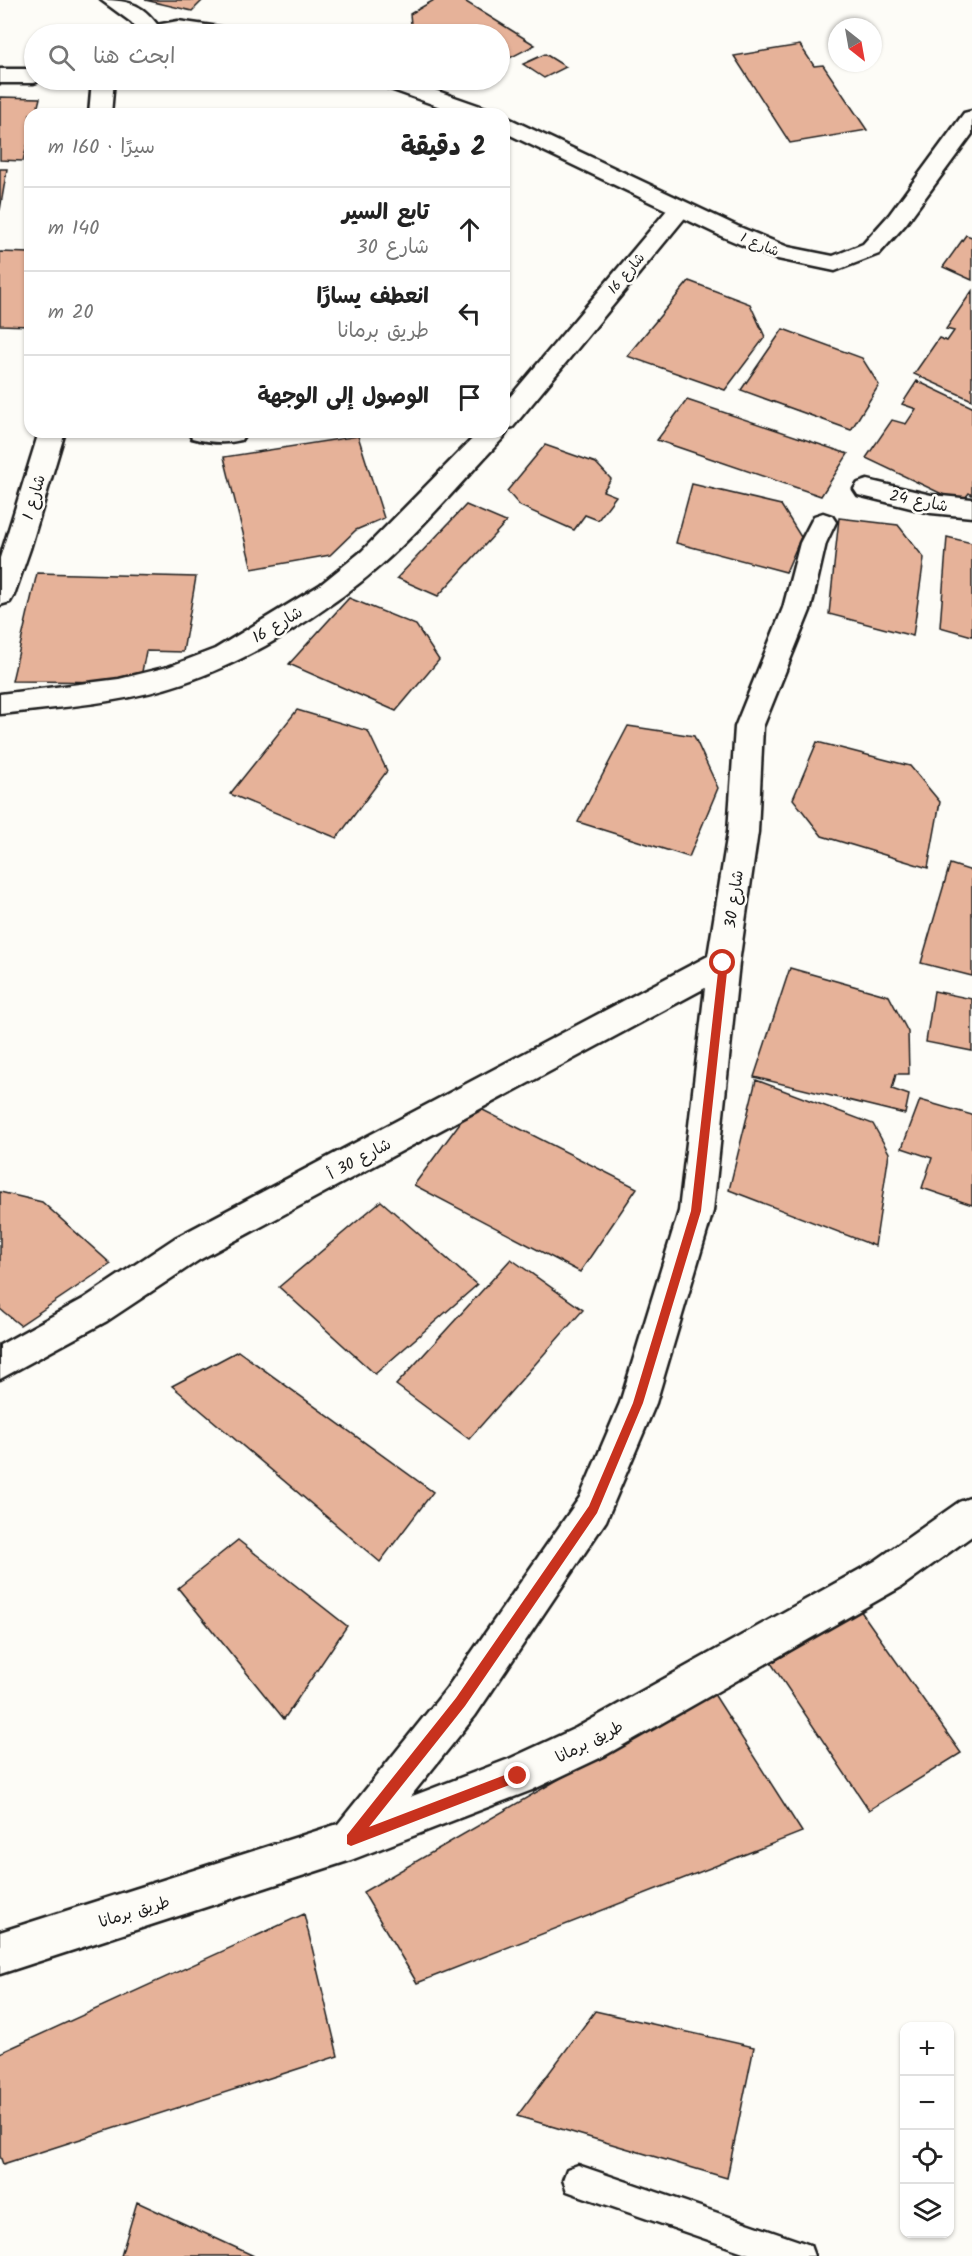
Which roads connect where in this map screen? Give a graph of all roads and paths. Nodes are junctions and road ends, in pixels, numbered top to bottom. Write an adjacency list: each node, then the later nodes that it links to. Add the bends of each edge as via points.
1 (112, 0): 2 (street, via 139,17)
2 (142, 24)
3 (0, 76): 4 (street)
4 (24, 76)
5 (102, 90): 7 (street)
6 (415, 90): 8 (street)
7 (101, 108)
8 (464, 108)
9 (972, 118): 11 (street, شارع 1, via 871,249 836,264 782,253)
10 (510, 126): 11 (street, شارع 1)
11 (680, 209): 12 (street, شارع 16)
12 (510, 414)
13 (50, 438): 18 (street, شارع 1)
14 (488, 438): 19 (street, شارع 16, via 372,558 330,592 225,656 174,676 119,689)
15 (867, 489): 16 (street, شارع 24, via 931,504)
16 (972, 508)
17 (823, 522): 20 (street, شارع 30, via 813,543 797,608 749,727 743,832)
18 (0, 595)
19 (0, 704)
20 (723, 963): 21 (street, شارع 30 أ, via 187,1250); 25 (street, شارع 30, via 696,1211 638,1403 593,1509 460,1702)
21 (95, 1310): 22 (street, شارع 30 أ); 23 (street)
22 (0, 1363)
23 (0, 1383)
24 (972, 1514): 25 (street, طريق برمانا, via 888,1574 590,1742 518,1776)
25 (351, 1840): 26 (street, طريق برمانا)
26 (0, 1953)
27 (578, 2180): 28 (lane)
28 (799, 2256)

